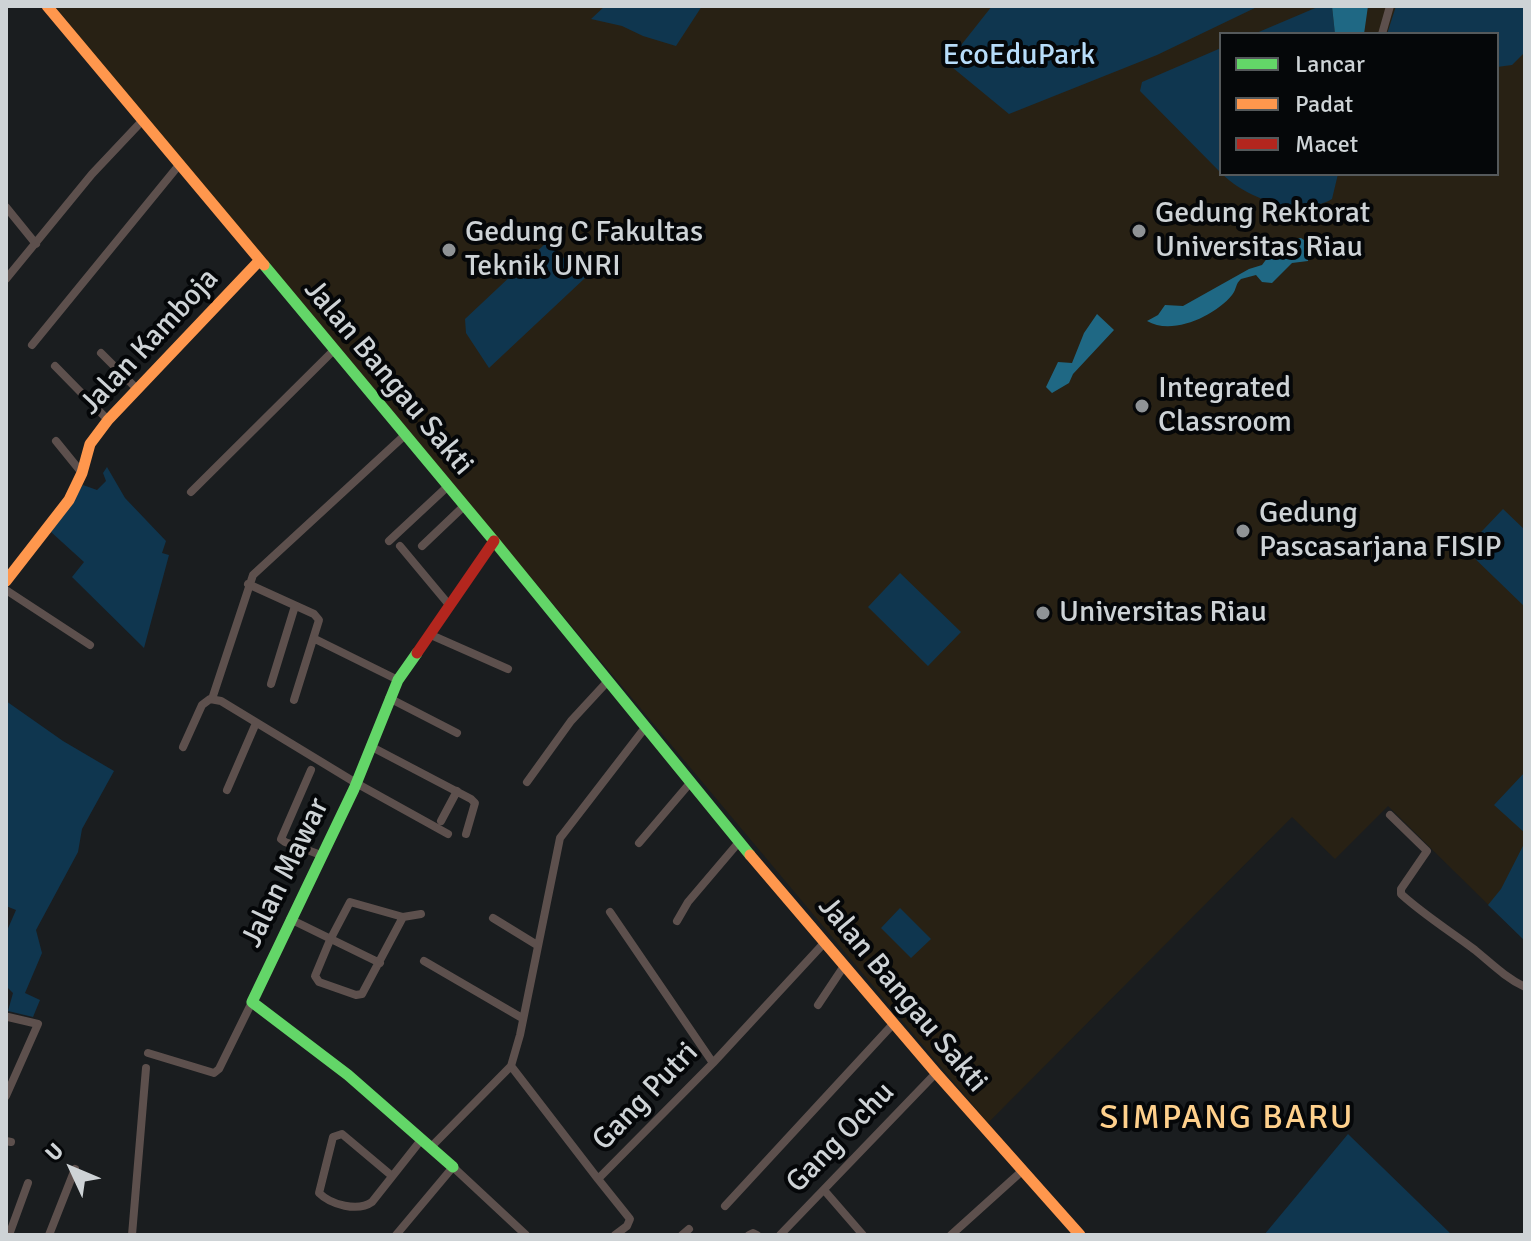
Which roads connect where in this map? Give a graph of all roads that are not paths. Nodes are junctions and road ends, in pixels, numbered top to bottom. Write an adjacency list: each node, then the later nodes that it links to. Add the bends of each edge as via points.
1 (47, 6): 4 (street, Jalan Bangau Sakti)
2 (1388, 6): 3 (street)
3 (1382, 32)
4 (142, 121): 5 (street, Jalan Bangau Sakti); 7 (street)
5 (179, 165): 8 (street, Jalan Bangau Sakti); 10 (street)
6 (6, 207): 7 (street)
7 (36, 244): 9 (street)
8 (259, 261): 11 (street, Jalan Bangau Sakti); 14 (street, Jalan Kamboja)
9 (6, 279)
10 (32, 345)
11 (334, 350): 16 (street, Jalan Bangau Sakti); 20 (street)
12 (101, 353): 14 (street)
13 (55, 366): 15 (street)
14 (137, 389): 15 (street, Jalan Kamboja)
15 (108, 420): 18 (street, Jalan Kamboja, via 90,444)
16 (405, 435): 19 (street, Jalan Bangau Sakti); 27 (street, via 276,551)
17 (56, 441): 18 (street)
18 (82, 473): 26 (street, Jalan Kamboja, via 60,514)
19 (447, 487): 21 (street, Jalan Bangau Sakti); 22 (street)
20 (191, 492)
21 (463, 507): 23 (street, Jalan Bangau Sakti); 25 (street)
22 (389, 541)
23 (494, 541): 30 (street, Jalan Mawar); 36 (street, Jalan Bangau Sakti)
24 (400, 546): 30 (street)
25 (422, 546)
26 (6, 581)
27 (248, 584): 29 (street); 39 (street)
28 (6, 590): 33 (street)
29 (295, 606): 32 (street, via 318,618); 37 (street)
30 (450, 606): 31 (street, Jalan Mawar)
31 (431, 635): 34 (street); 35 (street, Jalan Mawar)
32 (315, 639): 35 (street); 40 (street)
33 (90, 645)
34 (508, 669)
35 (398, 680): 38 (street, Jalan Mawar)
36 (607, 682): 42 (street, Jalan Bangau Sakti); 47 (street)
37 (271, 684)
38 (389, 698): 43 (street); 44 (street, Jalan Mawar)
39 (212, 699): 41 (street); 45 (street, via 202,705)
40 (294, 700)
41 (256, 723): 48 (street); 50 (street)
42 (644, 729): 49 (street, Jalan Bangau Sakti); 67 (street, via 560,838)
43 (457, 733)
44 (370, 746): 48 (street, Jalan Mawar); 51 (street)
45 (183, 747)
46 (311, 770): 58 (street, via 281,839)
47 (527, 782)
48 (356, 783): 54 (street); 58 (street, Jalan Mawar)
49 (690, 783): 56 (street, Jalan Bangau Sakti); 57 (street)
50 (227, 790)
51 (457, 791): 53 (street); 55 (street, via 475,803)
52 (1390, 815): 71 (street, via 1427,851 1401,894)
53 (441, 821)
54 (448, 834)
55 (466, 834)
56 (739, 842): 64 (street); 66 (street, Jalan Bangau Sakti)
57 (639, 843)
58 (321, 855): 63 (street, Jalan Mawar)
59 (610, 912): 78 (street)
60 (421, 914): 61 (street)
61 (403, 917): 65 (street, via 350,902); 69 (street)
62 (493, 918): 67 (street)
63 (290, 919): 65 (street); 72 (street, Jalan Mawar)
64 (677, 921)
65 (330, 940): 69 (street); 69 (street, via 315,973 319,982 360,995)
66 (825, 942): 70 (street, Jalan Bangau Sakti); 78 (street, Gang Putri)
67 (537, 945): 74 (street)
68 (424, 961): 74 (street)
69 (380, 963)
70 (844, 966): 73 (street); 76 (street, Jalan Bangau Sakti)
71 (1525, 987)
72 (252, 1002): 77 (street, via 214,1073); 83 (street, via 348,1075)
73 (818, 1005)
74 (522, 1018): 79 (street)
75 (7, 1019): 82 (street, via 38,1024)
76 (894, 1023): 81 (street, Jalan Bangau Sakti); 91 (street)
77 (148, 1053)
78 (713, 1063): 88 (street, Gang Putri)
79 (511, 1066): 83 (street); 88 (street, Gang Putri)
80 (146, 1068): 94 (street)
81 (936, 1073): 86 (street, Jalan Bangau Sakti); 90 (street, Gang Ochu)
82 (6, 1096)
83 (426, 1144): 84 (street); 87 (street)
84 (453, 1167): 95 (street); 96 (street)
85 (75, 1169): 93 (street)
86 (1022, 1171): 102 (street); 103 (street, Jalan Bangau Sakti)
87 (392, 1176): 87 (street, via 364,1207 350,1207 319,1193 333,1137 342,1134)
88 (598, 1179): 97 (street, via 630,1219)
89 (28, 1183): 92 (street)
90 (824, 1190): 100 (street, Gang Ochu); 101 (street)
91 (725, 1206)
92 (9, 1235)
93 (49, 1235)
94 (132, 1235)
95 (396, 1235)
96 (526, 1235)
97 (615, 1235)
98 (749, 1235): 99 (street)
99 (757, 1235)
100 (780, 1235)
101 (863, 1235)
102 (951, 1235)
103 (1080, 1235)

